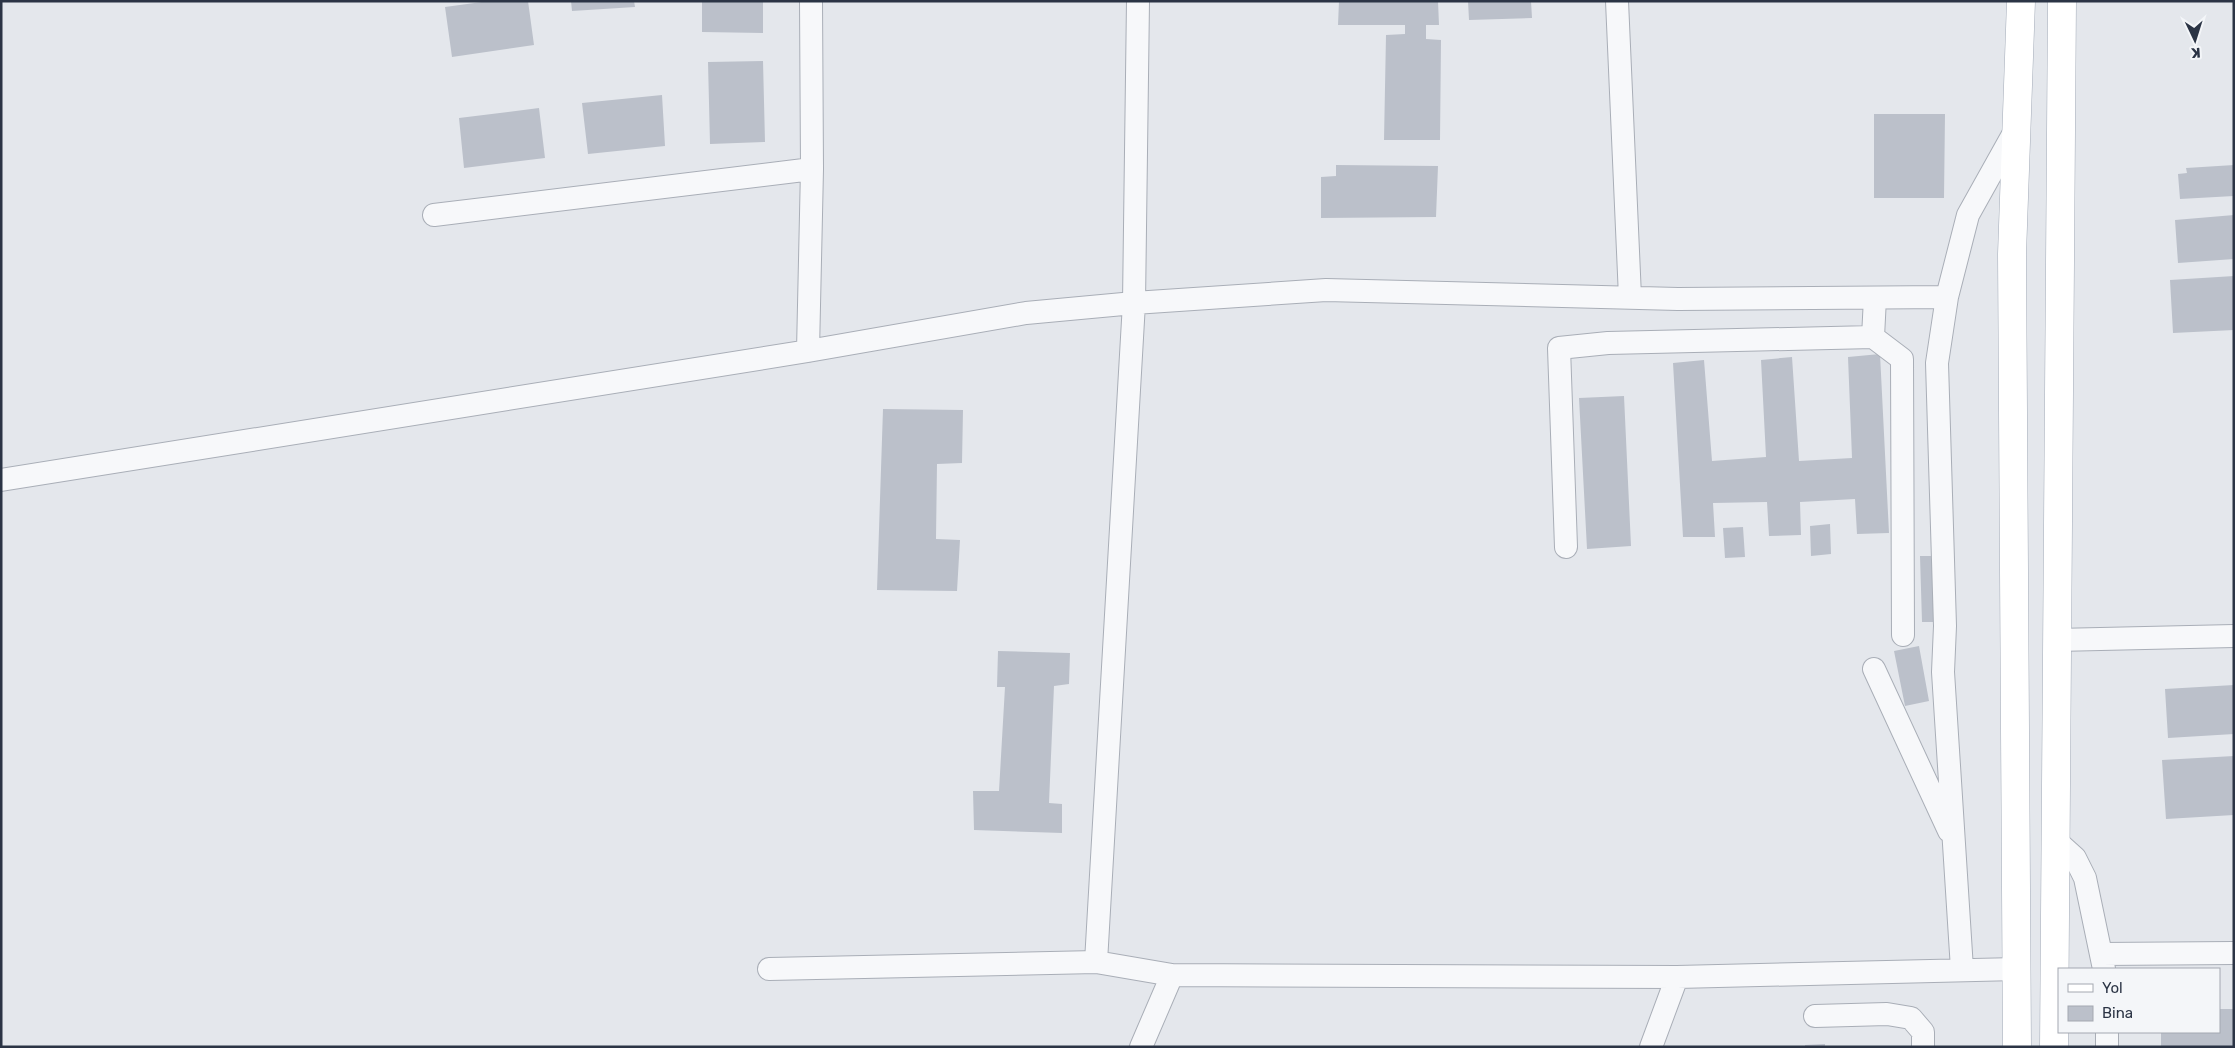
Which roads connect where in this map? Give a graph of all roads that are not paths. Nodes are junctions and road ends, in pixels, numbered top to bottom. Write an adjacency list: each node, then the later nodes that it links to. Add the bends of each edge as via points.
1 (811, 1): 7 (street)
2 (1138, 1): 12 (street)
3 (1617, 1): 9 (street)
4 (2021, 1): 6 (main road)
5 (2062, 1): 19 (main road)
6 (2016, 130): 11 (street, via 1968,215); 28 (main road, via 2012,264)
7 (812, 169): 8 (street); 14 (street)
8 (434, 215)
9 (1630, 298): 10 (street); 12 (street, via 1326,290)
10 (1875, 298): 11 (street); 13 (street)
11 (1947, 298): 22 (street, via 1937,363 1943,672)
12 (1134, 303): 14 (street, via 1026,314); 25 (street)
13 (1873, 337): 16 (street, via 1608,343 1559,348); 17 (street, via 1902,359)
14 (808, 351): 15 (street)
15 (1, 480)
16 (1566, 548)
17 (1903, 635)
18 (2234, 636): 19 (street)
19 (2056, 640): 21 (main road)
20 (1874, 668): 22 (street)
21 (2055, 840): 24 (street, via 2075,858 2085,878); 37 (main road)
22 (1955, 843): 27 (street)
23 (2234, 954): 24 (street)
24 (2102, 961)
25 (1096, 962): 26 (street); 29 (street)
26 (769, 969)
27 (1962, 969): 28 (street); 30 (street)
28 (2017, 969): 36 (main road)
29 (1172, 975): 30 (street); 33 (street)
30 (1677, 977): 34 (street)
31 (1815, 1016): 35 (street, via 1887,1014 1911,1018 1923,1032)
32 (2107, 1033): 38 (street)
33 (1141, 1047)
34 (1651, 1047)
35 (1923, 1047)
36 (2017, 1047)
37 (2054, 1047)
38 (2107, 1047)

